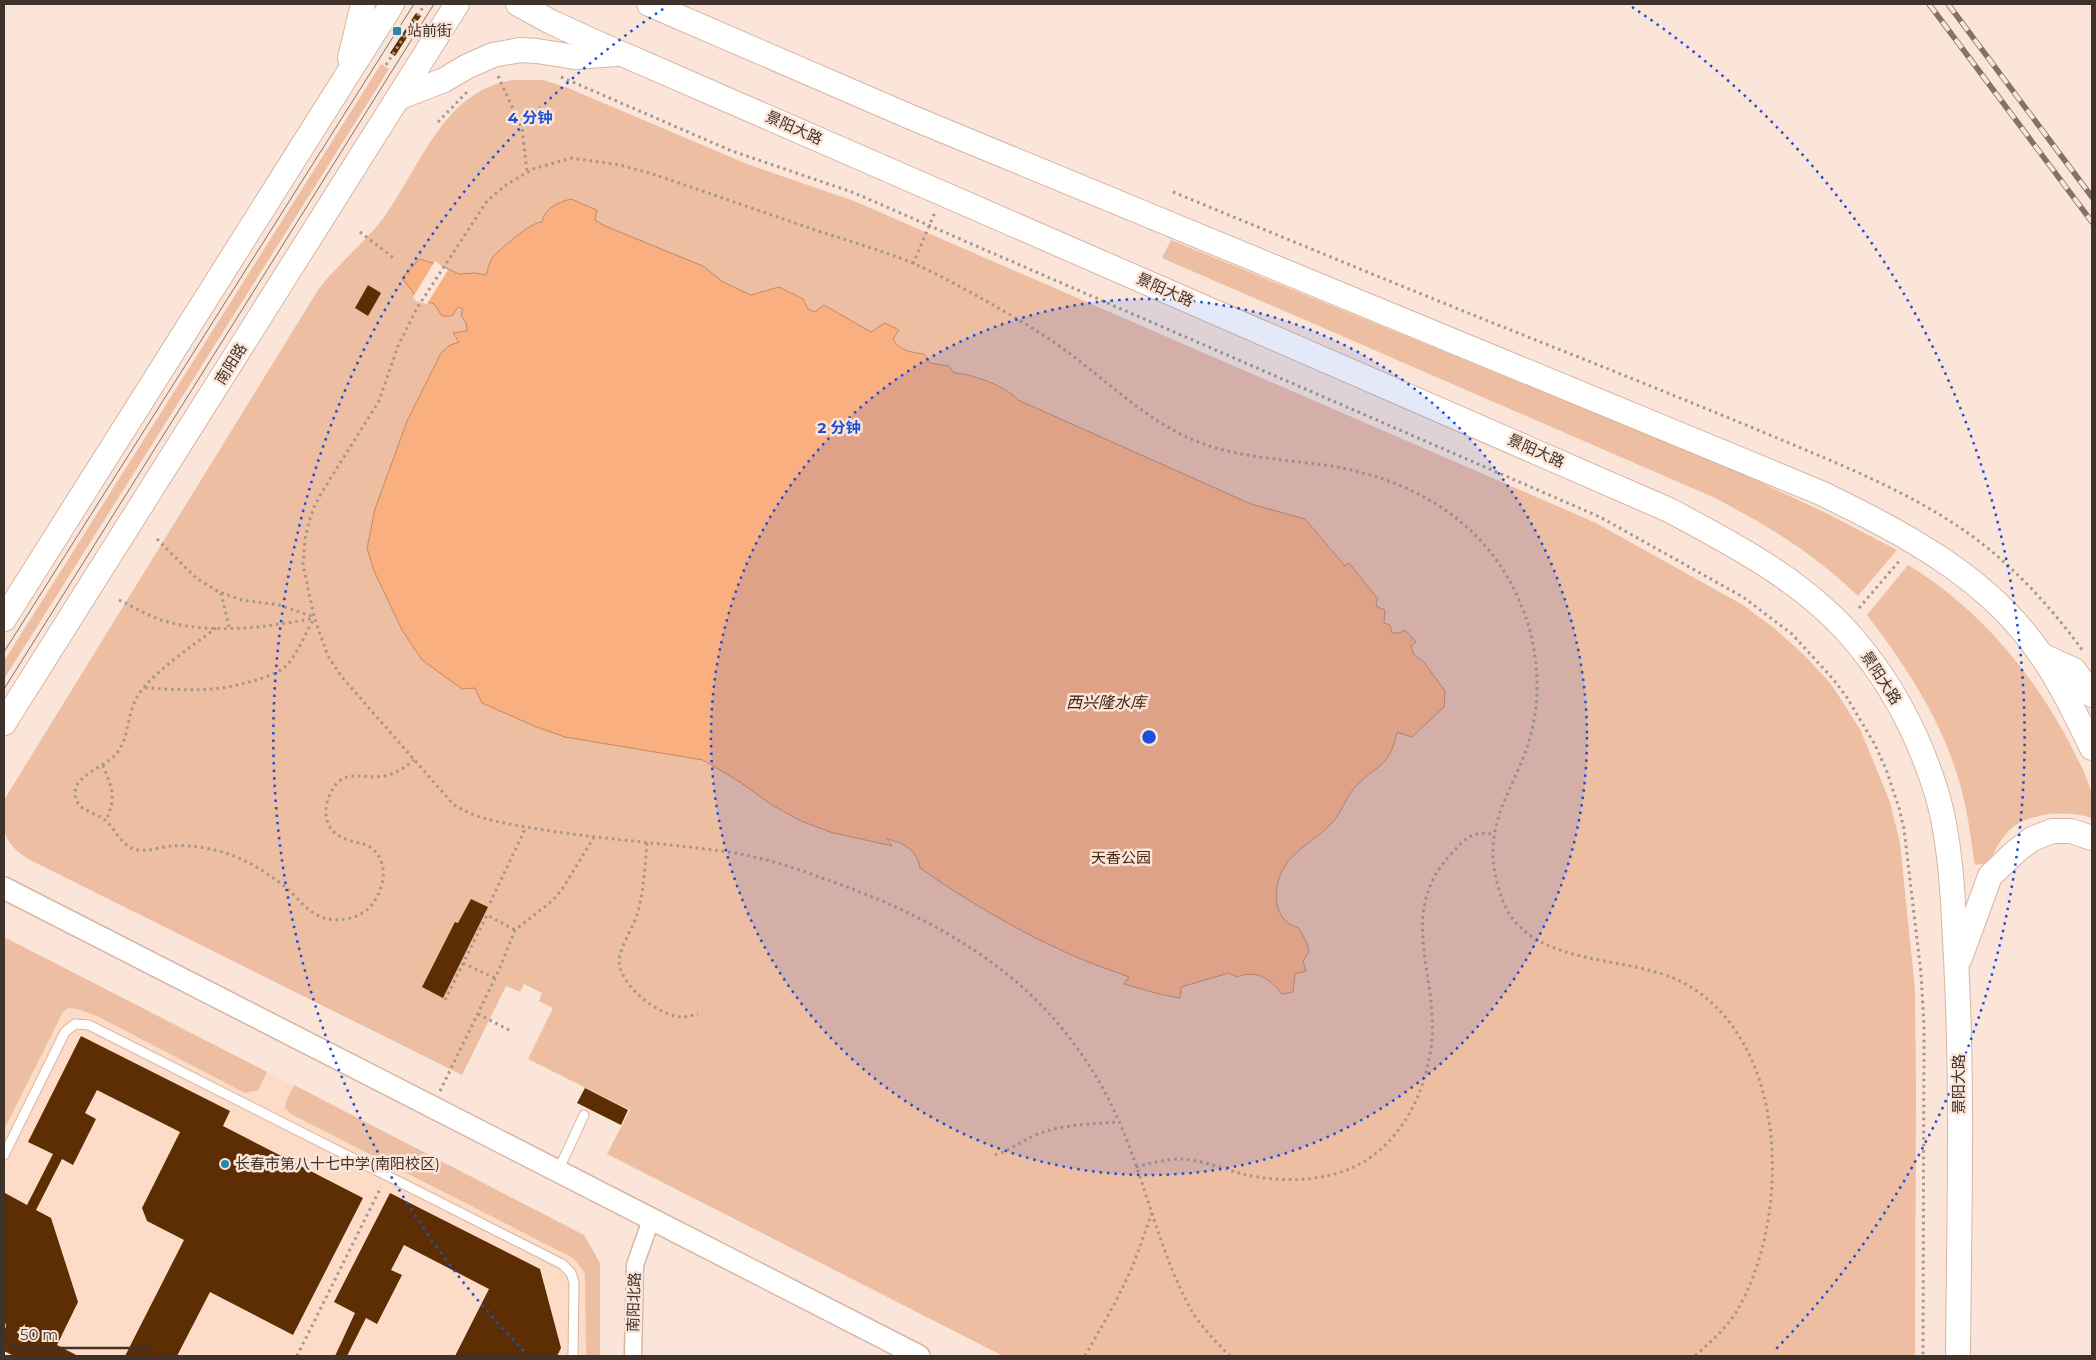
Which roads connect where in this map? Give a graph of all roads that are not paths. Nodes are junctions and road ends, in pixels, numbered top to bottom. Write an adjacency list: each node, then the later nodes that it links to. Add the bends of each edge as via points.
1 (363, 4): 7 (main road)
2 (392, 4): 7 (main road)
3 (457, 4): 8 (main road, 南阳路)
4 (518, 4): 6 (main road, 景阳大路)
5 (648, 4): 10 (main road, via 922,122 1821,493 1879,521 1949,564 2007,613)
6 (621, 53): 8 (main road, via 575,57 520,50 493,55 444,80); 16 (main road, 景阳大路, via 1669,510 1733,544 1798,586 1860,647 1902,711 1923,757 1937,795 1944,828 1950,868)
7 (344, 80): 9 (main road)
8 (398, 98): 12 (main road, 南阳路)
9 (4, 620)
10 (2041, 655): 11 (main road, via 2074,670); 13 (main road)
11 (2092, 695)
12 (4, 723)
13 (2092, 748)
14 (2092, 838): 16 (main road, via 2052,831 2032,838 2015,852 1990,876)
15 (4, 888): 19 (street)
16 (1956, 968): 24 (main road, 景阳大路, via 1959,1014)
17 (584, 1115): 19 (lane)
18 (4, 1156): 21 (lane, via 65,1032 75,1024 96,1028 568,1268 574,1283)
19 (558, 1171): 20 (street)
20 (651, 1220): 22 (street, 南阳北路, via 634,1265); 23 (street)
21 (573, 1356)
22 (633, 1356)
23 (919, 1356)
24 (1958, 1356)

